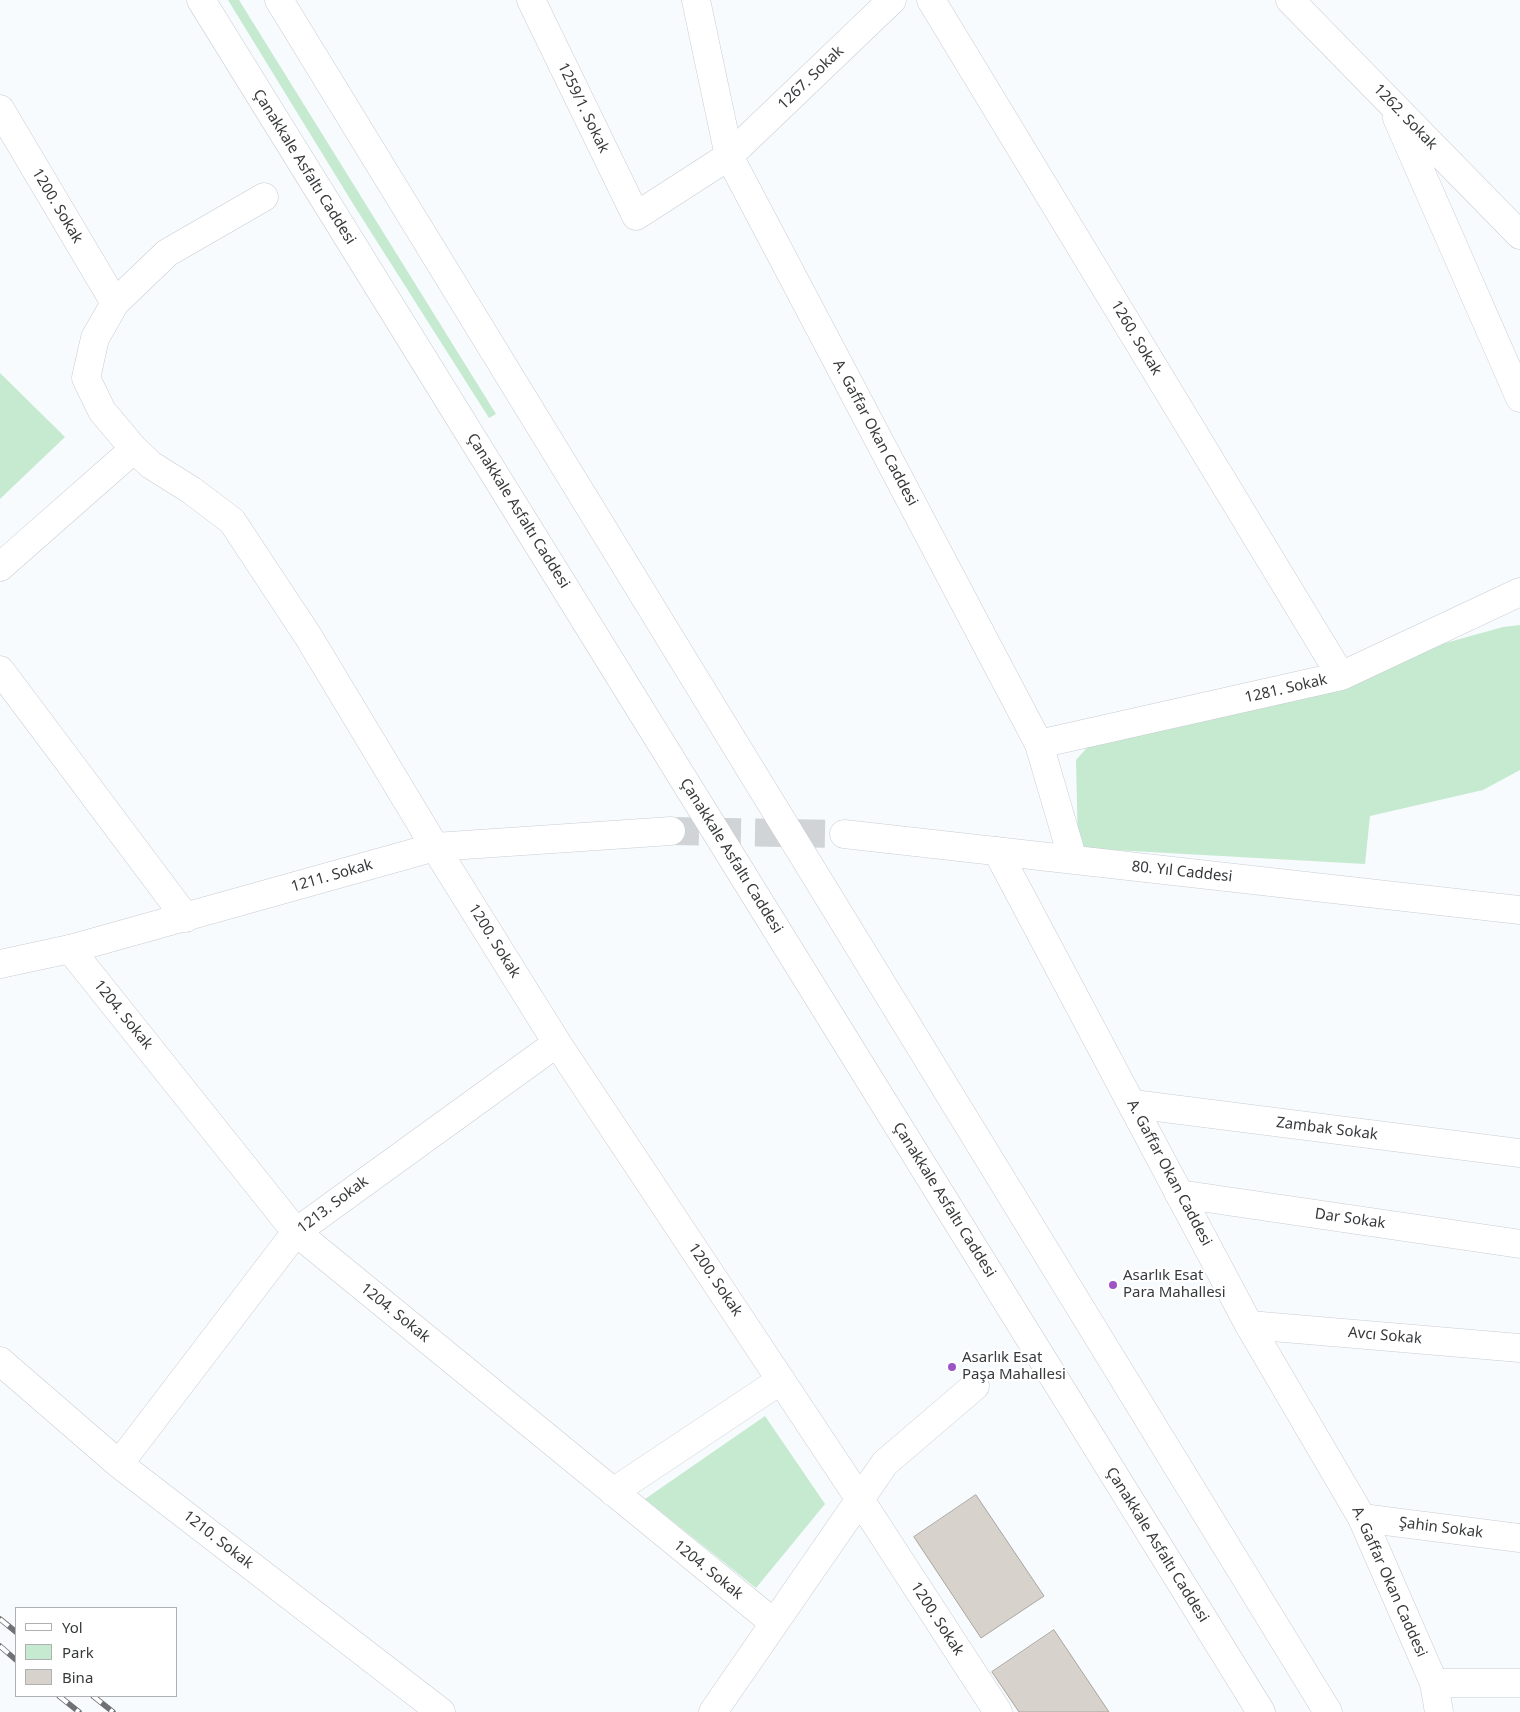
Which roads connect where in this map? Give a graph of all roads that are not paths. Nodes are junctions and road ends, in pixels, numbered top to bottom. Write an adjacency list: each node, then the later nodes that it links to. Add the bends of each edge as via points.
1 (201, 0): 53 (main road, Çanakkale Asfaltı Caddesi)
2 (279, 0): 54 (main road)
3 (531, 0): 12 (main road, 1259/1. Sokak)
4 (696, 0): 10 (main road, A. Gaffar Okan Caddesi)
5 (892, 0): 10 (main road, 1267. Sokak)
6 (931, 0): 20 (main road, 1260. Sokak)
7 (1290, 0): 8 (main road, 1262. Sokak)
8 (1390, 102): 13 (main road, 1262. Sokak); 15 (main road)
9 (0, 109): 14 (main road, 1200. Sokak)
10 (729, 156): 12 (main road, 1267. Sokak); 21 (main road, A. Gaffar Okan Caddesi)
11 (264, 197): 14 (main road, 1200. Sokak, via 167,253)
12 (636, 216)
13 (1518, 229)
14 (115, 303): 16 (main road, 1200. Sokak, via 95,338 86,378 102,411)
15 (1520, 398)
16 (134, 449): 17 (main road); 24 (main road, 1200. Sokak, via 151,465 232,520 308,636)
17 (0, 567)
18 (1520, 592): 20 (main road, 1281. Sokak)
19 (0, 670): 28 (main road)
20 (1341, 676): 21 (main road, 1281. Sokak)
21 (1038, 744): 26 (main road, A. Gaffar Okan Caddesi)
22 (671, 831): 24 (main road, 1211. Sokak)
23 (844, 834): 25 (main road, 80. Yıl Caddesi)
24 (435, 847): 28 (main road, 1211. Sokak); 31 (main road, 1200. Sokak)
25 (998, 851): 26 (main road, 80. Yıl Caddesi); 32 (main road, A. Gaffar Okan Caddesi)
26 (1073, 860): 27 (main road, 80. Yıl Caddesi)
27 (1520, 910)
28 (186, 918): 29 (main road, 1211. Sokak)
29 (70, 949): 30 (main road, 1211. Sokak); 35 (main road, 1204. Sokak)
30 (0, 964)
31 (557, 1043): 35 (main road, 1213. Sokak); 40 (main road, 1200. Sokak)
32 (1133, 1104): 33 (main road, Zambak Sokak); 34 (main road, A. Gaffar Okan Caddesi)
33 (1520, 1153)
34 (1179, 1194): 36 (main road, Dar Sokak); 37 (main road, A. Gaffar Okan Caddesi)
35 (296, 1232): 42 (main road, 1213. Sokak); 43 (main road, 1204. Sokak)
36 (1520, 1244)
37 (1249, 1325): 38 (main road, Avcı Sokak); 45 (main road, A. Gaffar Okan Caddesi)
38 (1520, 1348)
39 (0, 1361): 42 (main road, 1210. Sokak)
40 (781, 1380): 43 (main road); 44 (main road, 1200. Sokak)
41 (975, 1386): 44 (main road, via 885,1463)
42 (119, 1464): 50 (main road, 1210. Sokak)
43 (613, 1492): 47 (main road, 1204. Sokak)
44 (859, 1498): 47 (main road); 52 (main road, 1200. Sokak)
45 (1362, 1518): 46 (main road, Şahin Sokak); 48 (main road, A. Gaffar Okan Caddesi)
46 (1520, 1538)
47 (774, 1623): 51 (main road)
48 (1434, 1683): 49 (main road); 55 (main road, A. Gaffar Okan Caddesi)
49 (1520, 1683)
50 (441, 1712)
51 (713, 1712)
52 (998, 1712)
53 (1261, 1712)
54 (1328, 1712)
55 (1439, 1712)

